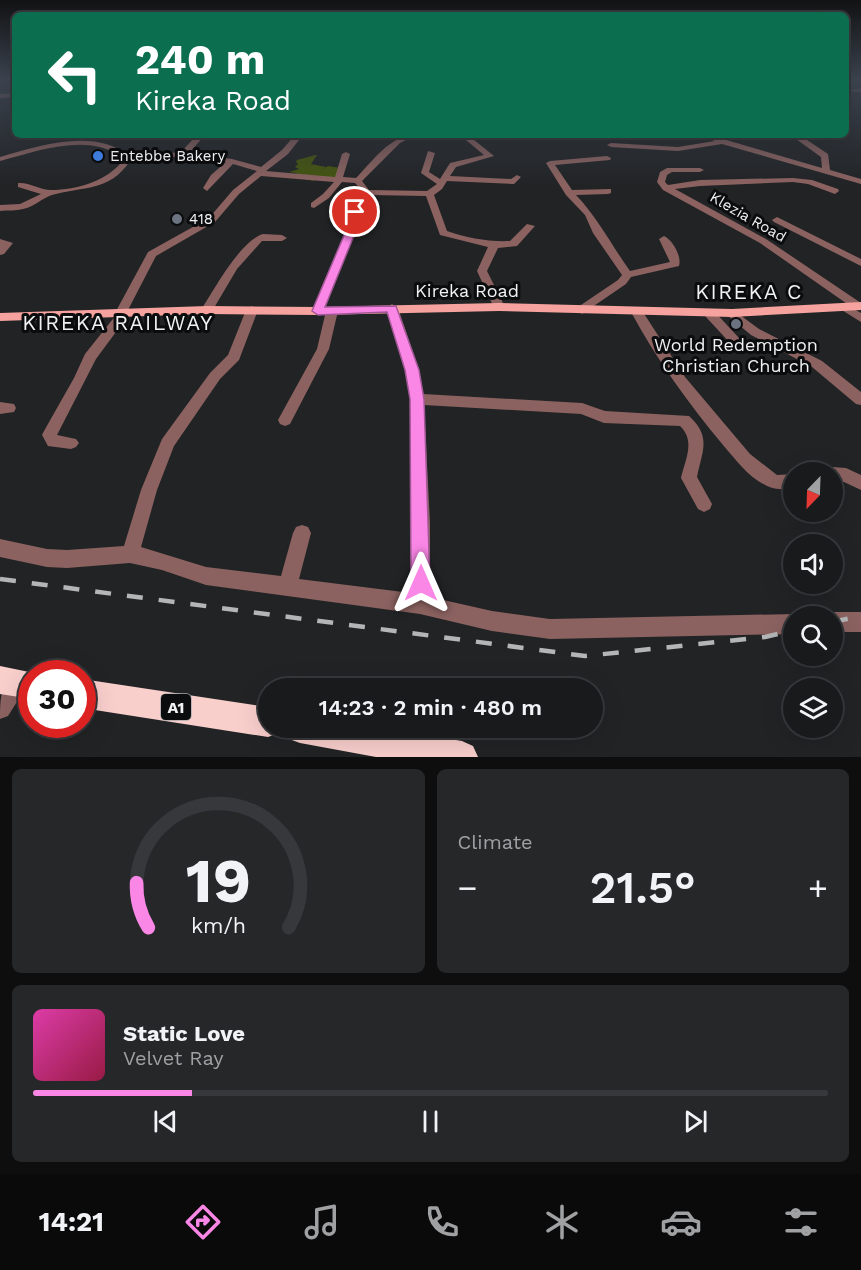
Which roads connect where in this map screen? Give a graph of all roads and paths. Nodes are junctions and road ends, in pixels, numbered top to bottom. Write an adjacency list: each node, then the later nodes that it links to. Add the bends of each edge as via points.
1 (75, 138): 10 (street)
2 (105, 138): 11 (street)
3 (198, 138): 15 (street)
4 (297, 138): 23 (street)
5 (404, 138): 28 (street)
6 (468, 138): 27 (street, via 490,156 453,165)
7 (712, 138): 9 (street)
8 (800, 138): 24 (street, via 825,156)
9 (727, 142): 12 (street, via 678,149); 13 (street)
10 (75, 144): 11 (street); 18 (street)
11 (94, 144): 19 (street, via 118,148)
12 (611, 145)
13 (756, 151): 21 (street); 24 (street)
14 (431, 153): 27 (street, via 425,173)
15 (183, 154): 19 (street, via 168,150); 20 (street)
16 (346, 154): 26 (street)
17 (607, 158): 37 (street, via 550,162)
18 (0, 159)
19 (128, 159): 36 (street, via 118,172 99,184)
20 (232, 161): 23 (street); 31 (street)
21 (772, 165)
22 (700, 170): 32 (street, Klezia Road, via 666,172 660,180)
23 (260, 171): 26 (street); 58 (street, via 212,220 152,254)
24 (826, 172): 29 (street)
25 (517, 177): 27 (street, via 514,182)
26 (338, 179): 28 (street); 39 (street, via 334,189)
27 (444, 180): 38 (street)
28 (358, 181): 35 (street)
29 (861, 182)
30 (21, 185): 36 (street)
31 (207, 188)
32 (666, 188): 34 (street, via 785,180 809,182); 55 (street, Klezia Road, via 763,241)
33 (608, 191): 37 (street)
34 (835, 191)
35 (367, 192): 38 (street); 56 (street, via 355,212)
36 (49, 193): 40 (street, via 28,205)
37 (569, 193): 49 (street, via 590,214 598,233)
38 (429, 194): 46 (street, via 443,233)
39 (314, 205)
40 (0, 208)
41 (777, 220): 48 (street)
42 (530, 226): 46 (street, via 513,243)
43 (282, 238): 52 (street, via 259,239 232,267)
44 (664, 239): 49 (street, via 675,264)
45 (0, 242): 47 (street, via 8,243)
46 (495, 245): 50 (street, via 482,271)
47 (0, 252)
48 (861, 263)
49 (627, 275): 54 (street)
50 (499, 307): 51 (main road, Kireka Road); 54 (main road, Kireka Road)
51 (392, 308): 56 (main road, Kireka Road); 63 (street)
52 (207, 310): 53 (main road, Kireka Road); 58 (main road, Kireka Road)
53 (252, 310): 56 (main road, Kireka Road); 73 (street, via 234,357 215,376 167,443)
54 (582, 310): 57 (main road, Kireka Road)
55 (860, 310): 59 (main road, Kireka Road)
56 (325, 311): 65 (street, via 327,339)
57 (638, 312): 60 (main road, Kireka Road); 68 (street, via 668,365 712,422 746,460 769,479)
58 (123, 313): 61 (main road, Kireka Road); 66 (street, via 90,357 49,435 53,441)
59 (732, 313): 60 (main road, Kireka Road); 64 (street, via 755,332 817,364)
60 (710, 314): 62 (street)
61 (0, 317)
62 (735, 341)
63 (417, 399): 70 (street, via 510,403 582,409 609,417 684,420 698,438 689,478); 75 (street)
64 (861, 400)
65 (285, 420)
66 (71, 443)
67 (843, 475): 69 (street)
68 (783, 482)
69 (861, 483)
70 (704, 504)
71 (302, 533): 74 (street)
72 (0, 548): 73 (street, via 46,558)
73 (130, 554): 74 (street, via 206,576)
74 (287, 587): 75 (street)
75 (420, 604): 78 (street, via 492,621 550,629)
76 (843, 622): 77 (street)
77 (861, 622)
78 (783, 624)
79 (16, 683): 81 (street)
80 (96, 695): 82 (highway, A1)
81 (0, 708)
82 (258, 720)
83 (356, 738): 84 (highway)
84 (462, 757)

